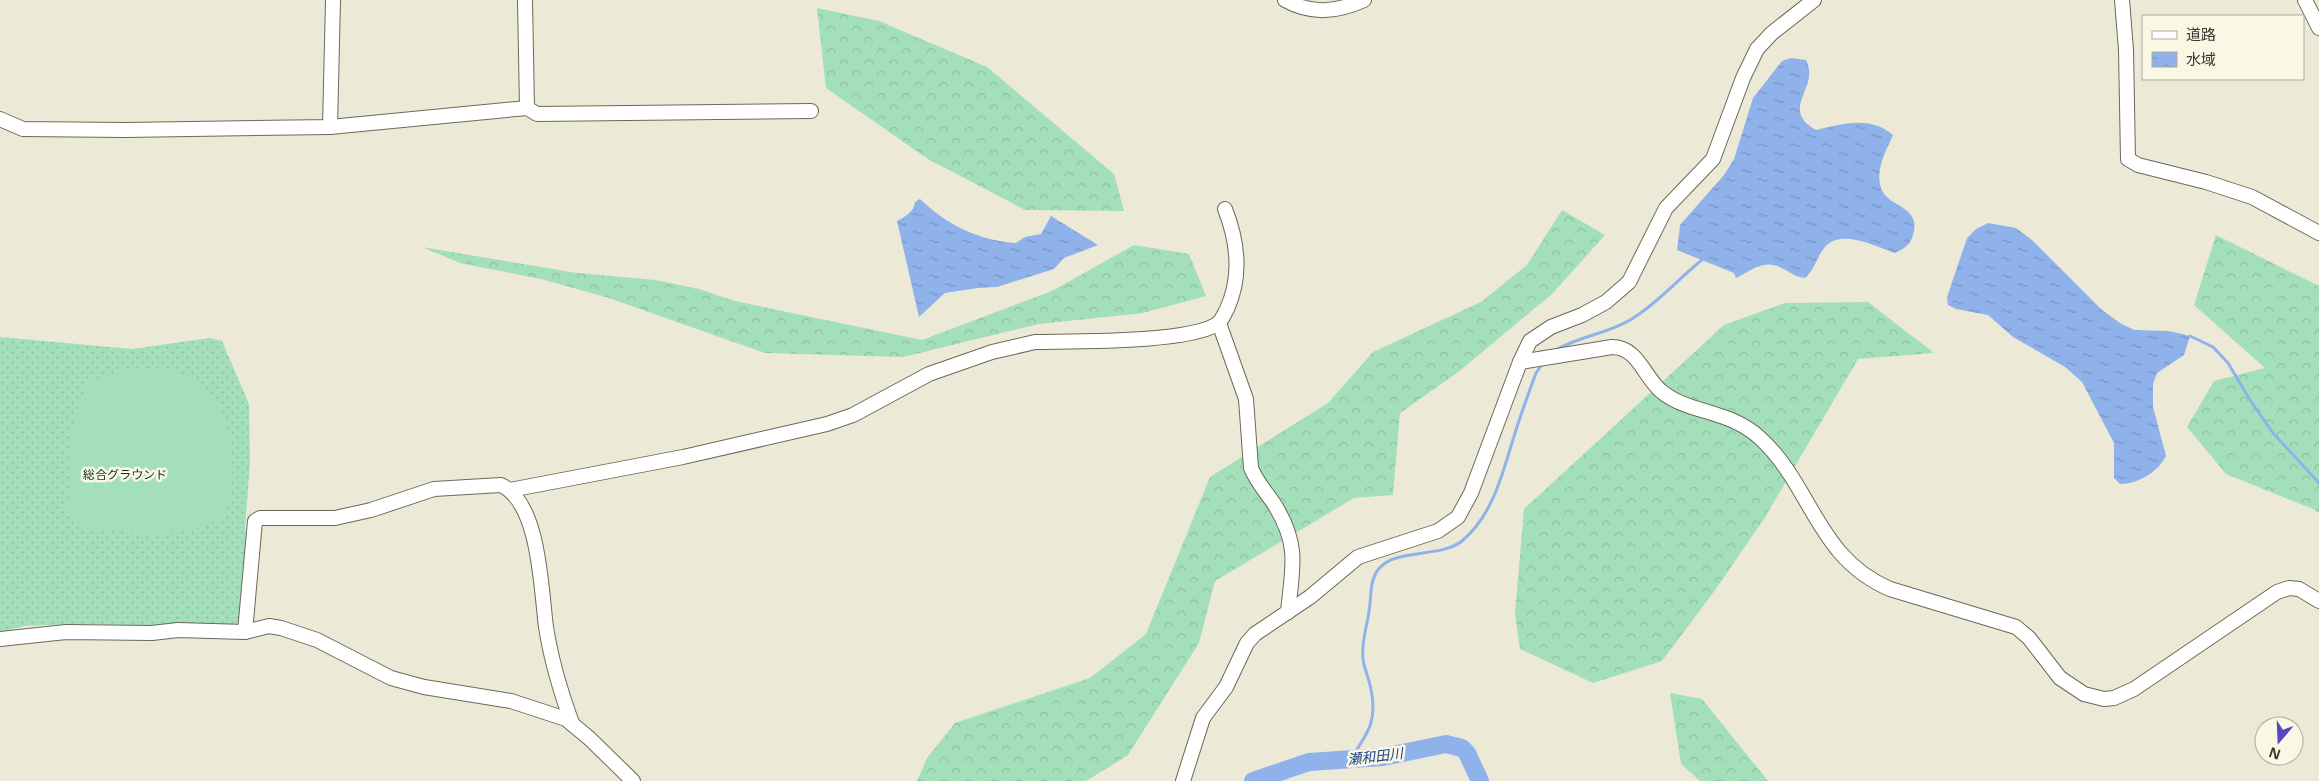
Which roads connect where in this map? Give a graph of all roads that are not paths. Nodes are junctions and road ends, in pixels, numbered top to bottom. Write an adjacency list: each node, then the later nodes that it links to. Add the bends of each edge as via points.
1 (332, 0): 12 (street)
2 (525, 0): 9 (street)
3 (1285, 0): 4 (street, via 1320,11)
4 (1364, 0)
5 (1814, 0): 16 (street, via 1757,49 1713,159 1666,208 1630,282 1606,302 1534,337)
6 (2122, 0): 14 (street, via 2127,152 2130,161 2252,197)
7 (2305, 0): 8 (street)
8 (2319, 28)
9 (527, 108): 10 (street, via 537,114); 12 (street)
10 (810, 111)
11 (0, 119): 12 (street, via 23,129)
12 (330, 127)
13 (1225, 209): 15 (street, via 1233,228 1237,277 1231,301)
14 (2319, 233)
15 (1218, 323): 17 (street, via 1198,332 1179,335 1017,344 929,374 858,413 827,424 684,457); 19 (street, via 1246,399 1251,468 1283,520 1293,545)
16 (1520, 362): 18 (street, via 1617,347 1626,351 1636,358 1648,377 1669,397 1728,417 1760,438 1780,461 1833,544 1860,573 1890,589 2016,627 2029,638 2060,678 2094,698 2114,698 2134,689 2284,589 2299,589); 19 (street, via 1471,493 1458,517 1438,530 1358,557)
17 (510, 490): 20 (street, via 496,485 446,487 346,516 260,518 256,521); 22 (street, via 521,506 536,546 542,572 548,636)
18 (2319, 601)
19 (1288, 612): 24 (street, via 1247,643 1228,682 1202,718)
20 (245, 632): 21 (street, via 66,632); 22 (street, via 269,626 293,631 391,678 424,687 511,701)
21 (0, 639)
22 (572, 723): 23 (street)
23 (633, 781)
24 (1183, 781)

